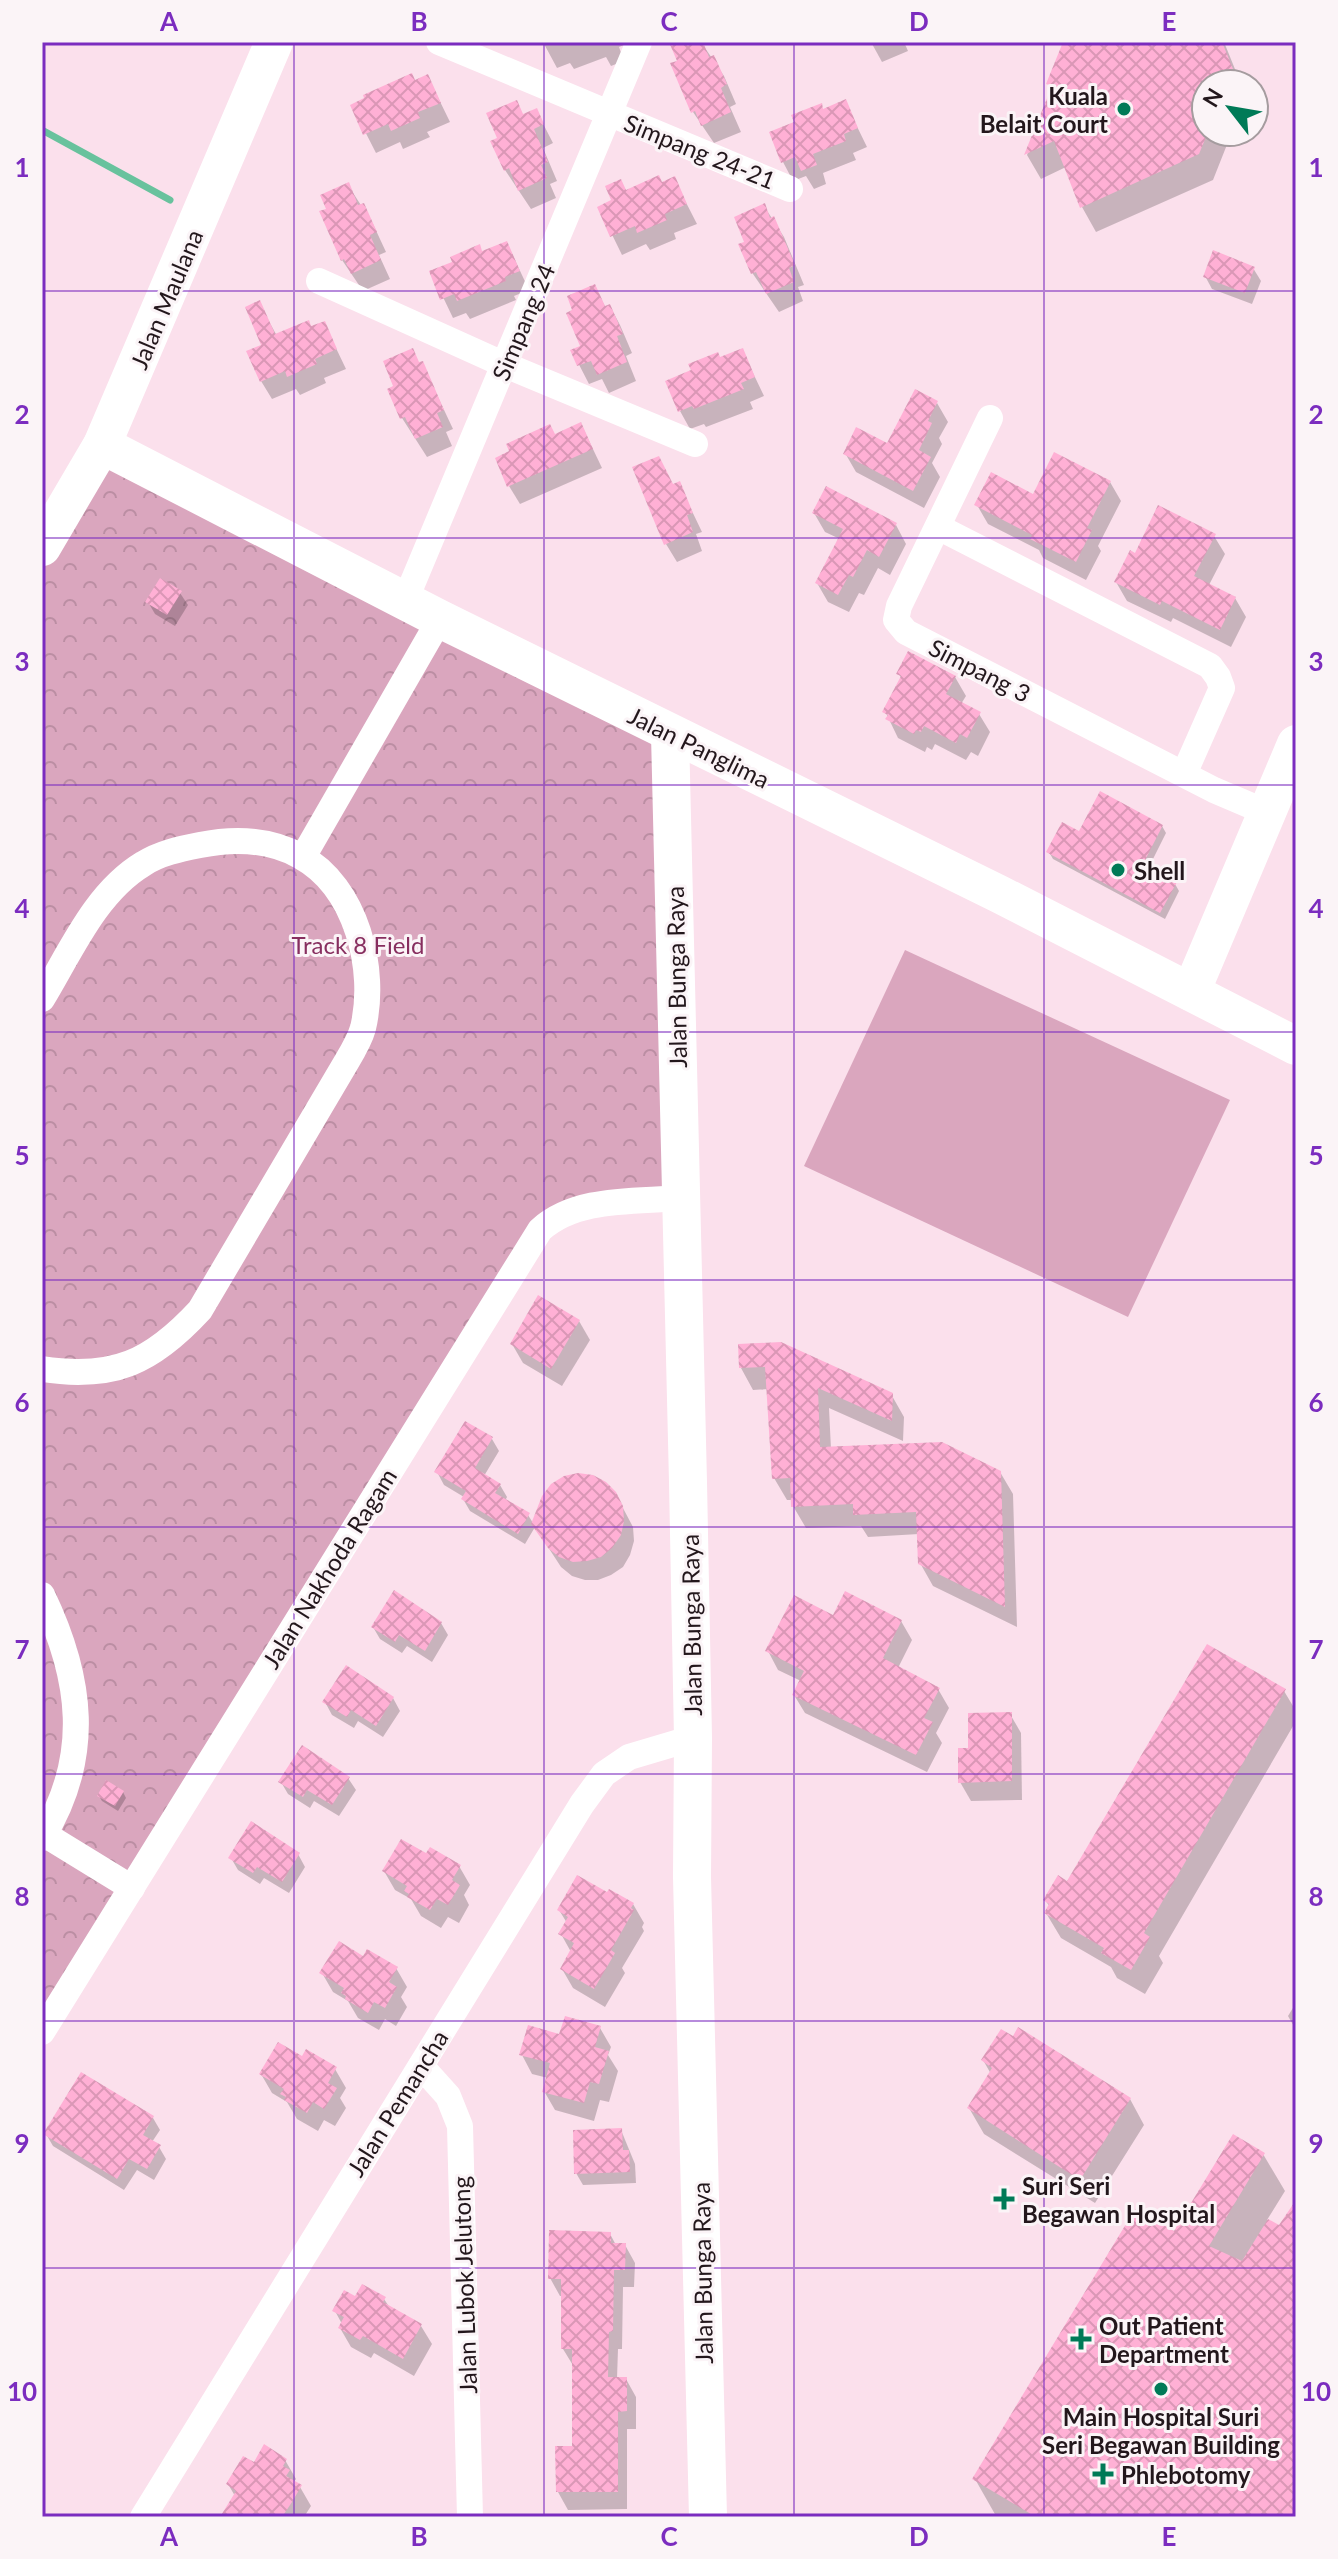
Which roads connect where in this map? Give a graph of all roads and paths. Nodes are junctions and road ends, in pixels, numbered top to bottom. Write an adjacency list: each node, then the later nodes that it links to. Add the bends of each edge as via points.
1 (274, 42): 10 (street, Jalan Maulana)
2 (439, 42): 4 (street, Simpang 24-21)
3 (639, 42): 4 (street, Simpang 24)
4 (610, 114): 5 (street, Simpang 24-21); 7 (street, Simpang 24)
5 (790, 189)
6 (319, 281): 7 (street)
7 (505, 365): 9 (street); 13 (street, Simpang 24)
8 (990, 418): 11 (street, Simpang 3)
9 (695, 444)
10 (102, 445): 12 (street, Jalan Maulana); 13 (street, Jalan Panglima)
11 (938, 527): 17 (street, via 1210,666 1222,688); 17 (street, Simpang 3, via 899,606 896,620 906,632)
12 (42, 547)
13 (405, 601): 14 (street, Jalan Panglima)
14 (440, 619): 15 (street, Jalan Panglima); 19 (street)
15 (670, 734): 20 (street, Jalan Panglima); 23 (street, Jalan Bunga Raya)
16 (1296, 744): 18 (street)
17 (1184, 774): 18 (street, Simpang 3)
18 (1268, 813): 20 (street)
19 (303, 857): 21 (street, via 247,840 167,852 143,863 120,880 96,910); 24 (street, via 327,878 358,934 367,1001 362,1032 200,1310 173,1339 142,1359 108,1369 83,1374)
20 (1191, 992): 22 (street, Jalan Panglima)
21 (42, 999)
22 (1296, 1046)
23 (680, 1198): 26 (street, Jalan Bunga Raya); 28 (street, Jalan Nakhoda Ragam, via 574,1209 540,1230)
24 (42, 1369)
25 (42, 1595): 27 (street, via 71,1678 77,1719 67,1788)
26 (693, 1738): 30 (street, Jalan Pemancha, via 629,1757 604,1774); 33 (street, Jalan Bunga Raya)
27 (43, 1836): 28 (street)
28 (132, 1888): 29 (street, Jalan Nakhoda Ragam)
29 (42, 2032)
30 (421, 2066): 31 (street, Jalan Pemancha); 32 (street, Jalan Lubok Jelutong, via 448,2096 460,2126)
31 (143, 2517)
32 (470, 2517)
33 (708, 2517)

